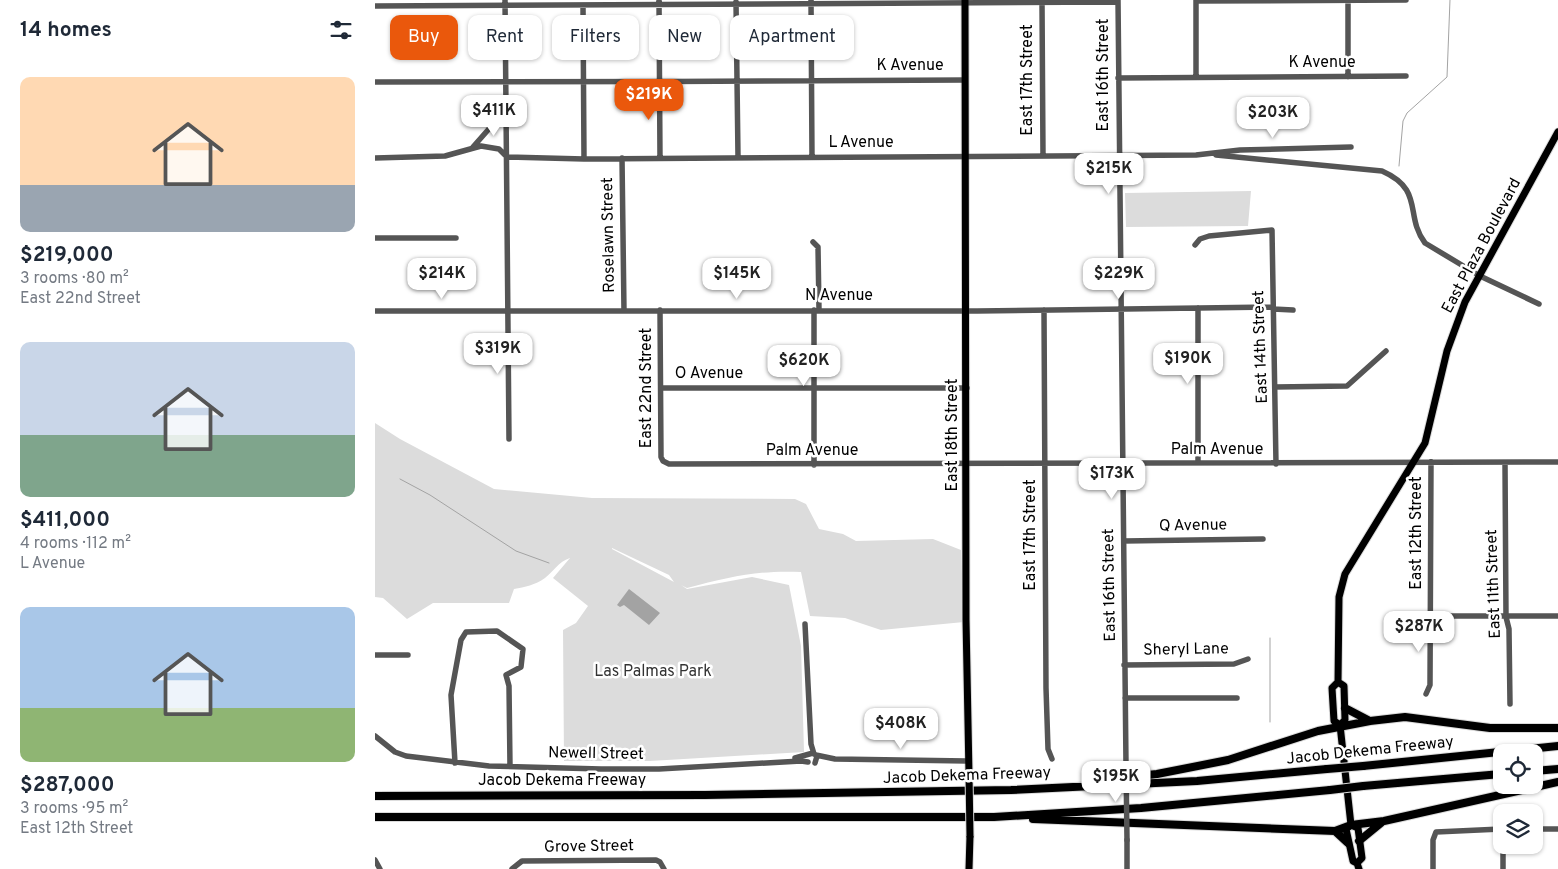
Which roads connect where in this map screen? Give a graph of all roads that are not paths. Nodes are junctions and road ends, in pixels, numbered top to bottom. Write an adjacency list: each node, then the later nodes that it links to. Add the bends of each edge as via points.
1 (1195, 0): 5 (street); 13 (street)
2 (1406, 0): 5 (street)
3 (965, 1): 8 (street); 10 (street); 19 (main road, East 18th Street)
4 (1118, 1): 10 (street); 16 (street, East 16th Street)
5 (1348, 1): 15 (street)
6 (505, 2): 11 (street); 12 (street); 21 (street)
7 (736, 2): 8 (street); 9 (street); 18 (street)
8 (811, 2): 17 (street)
9 (659, 3): 12 (street); 23 (street)
10 (1041, 3): 30 (street, East 17th Street)
11 (375, 6)
12 (583, 6): 22 (street)
13 (1196, 76): 15 (street, K Avenue); 16 (street, K Avenue)
14 (1407, 76): 15 (street, K Avenue)
15 (1348, 77)
16 (1118, 78): 31 (street, East 16th Street)
17 (812, 79): 18 (street, K Avenue); 19 (street, K Avenue); 34 (street)
18 (737, 80): 23 (street, K Avenue); 33 (street)
19 (965, 80): 29 (main road, East 18th Street)
20 (375, 82): 21 (street, K Avenue)
21 (506, 82): 22 (street, K Avenue); 24 (street)
22 (583, 82): 23 (street, K Avenue); 38 (street)
23 (659, 83): 37 (street)
24 (506, 98): 27 (street, via 492,126); 32 (street)
25 (1558, 135): 43 (main road, East Plaza Boulevard)
26 (1351, 147): 28 (street, L Avenue, via 1240,150)
27 (471, 148): 32 (street, L Avenue, via 492,147); 35 (street, L Avenue, via 445,156)
28 (1196, 155): 31 (street, L Avenue); 43 (street, via 1382,171 1409,192 1425,244)
29 (966, 156): 30 (street, L Avenue); 34 (street, L Avenue); 55 (main road, East 18th Street)
30 (1043, 156): 31 (street, L Avenue)
31 (1119, 156): 51 (street, East 16th Street)
32 (507, 157): 38 (street, L Avenue); 47 (street)
33 (738, 157): 34 (street, L Avenue); 37 (street, L Avenue)
34 (813, 157)
35 (375, 158)
36 (622, 158): 37 (street, L Avenue); 38 (street, L Avenue); 54 (street, Roselawn Street)
37 (660, 158)
38 (584, 159)
39 (375, 238): 40 (street)
40 (456, 238)
41 (813, 242): 49 (street, via 818,247)
42 (1195, 245): 46 (street, East 14th Street, via 1209,236 1272,230)
43 (1480, 276): 44 (street); 62 (main road, East Plaza Boulevard, via 1452,333 1428,432)
44 (1539, 304)
45 (1198, 308): 46 (street, N Avenue); 51 (street, N Avenue); 66 (street)
46 (1273, 308): 52 (street, N Avenue); 57 (street, East 14th Street)
47 (509, 310): 53 (street, N Avenue); 54 (street, N Avenue); 61 (street)
48 (660, 310): 49 (street, N Avenue); 54 (street, N Avenue); 58 (street, East 22nd Street)
49 (816, 310): 55 (street, N Avenue); 59 (street)
50 (1044, 310): 51 (street, N Avenue); 55 (street, N Avenue); 70 (street, East 17th Street)
51 (1120, 310): 71 (street, East 16th Street)
52 (1293, 310)
53 (375, 311)
54 (623, 311)
55 (966, 311): 60 (main road, East 18th Street)
56 (1386, 351): 57 (street, via 1347,386)
57 (1275, 387): 72 (street, East 14th Street)
58 (661, 388): 59 (street, O Avenue); 65 (street, East 22nd Street, via 661,457)
59 (814, 388): 60 (street, O Avenue); 68 (street)
60 (967, 388): 69 (main road, East 18th Street)
61 (509, 440)
62 (1414, 462): 63 (street, Palm Avenue); 72 (street, Palm Avenue); 83 (main road, East Plaza Boulevard, via 1345,574 1339,596)
63 (1431, 462): 67 (street, Palm Avenue); 75 (street, East 12th Street)
64 (1558, 462): 67 (street, Palm Avenue)
65 (666, 463): 68 (street, Palm Avenue)
66 (1198, 463): 71 (street, Palm Avenue); 72 (street, Palm Avenue)
67 (1505, 463): 77 (street, East 11th Street)
68 (814, 464): 69 (street, Palm Avenue)
69 (967, 464): 70 (street, Palm Avenue); 98 (main road, East 18th Street)
70 (1045, 464): 71 (street, Palm Avenue); 96 (street, East 17th Street, via 1046,688 1048,749)
71 (1121, 464): 74 (street, East 16th Street)
72 (1276, 464)
73 (1263, 539): 74 (street, Q Avenue)
74 (1124, 541): 82 (street, East 16th Street)
75 (1430, 616): 77 (street); 84 (street, East 12th Street, via 1430,684)
76 (1558, 616): 77 (street)
77 (1506, 617): 87 (street, East 11th Street)
78 (805, 624): 94 (street)
79 (375, 655): 80 (street)
80 (408, 655)
81 (1248, 659): 82 (street, Sheryl Lane, via 1234,664)
82 (1125, 665): 85 (street, East 16th Street)
83 (1337, 682): 88 (main road, East Plaza Boulevard, via 1344,686); 90 (main road, East Plaza Boulevard, via 1332,688 1332,710 1334,721)
84 (1426, 694)
85 (1125, 698): 86 (street); 125 (street, East 16th Street, bridge)
86 (1237, 698)
87 (1511, 704)
88 (1345, 708): 89 (highway); 90 (main road, East Plaza Boulevard, via 1345,720)
89 (1370, 721): 90 (highway); 91 (highway, via 1405,717 1490,728)
90 (1340, 725): 106 (highway, via 1228,760 1166,772); 111 (main road, East Plaza Boulevard)
91 (1558, 728)
92 (375, 736): 99 (street, Newell Street, via 395,752 406,756)
93 (1558, 746): 106 (highway, Jacob Dekema Freeway, bridge, via 1197,781)
94 (811, 755): 95 (street, Newell Street); 97 (street, Newell Street); 100 (street); 100 (street)
95 (835, 759): 98 (street, Newell Street); 100 (street, Newell Street)
96 (1053, 759)
97 (786, 761): 100 (street, Newell Street); 101 (street, Newell Street, via 659,769)
98 (967, 761): 124 (main road, East 18th Street, bridge)
99 (455, 763): 101 (street, Newell Street); 101 (street, via 451,695 461,640 466,632 497,631 523,648 521,667 506,674)
100 (811, 763)
101 (510, 766)
102 (1558, 768): 103 (highway)
103 (1543, 770)
104 (1493, 775): 109 (highway, Jacob Dekema Freeway, bridge, via 1141,808)
105 (1558, 782): 110 (highway)
106 (1003, 790): 107 (highway, Jacob Dekema Freeway)
107 (375, 796)
108 (375, 817): 109 (highway, Jacob Dekema Freeway)
109 (994, 817): 115 (highway)
110 (1384, 821): 111 (highway); 116 (highway)
111 (1351, 825): 115 (highway); 116 (main road, East Plaza Boulevard, via 1358,828); 117 (main road, East Plaza Boulevard, via 1346,829)
112 (1493, 829): 126 (street, via 1435,832)
113 (1543, 829): 114 (street)
114 (1558, 829)
115 (1335, 831): 117 (highway)
116 (1359, 841): 120 (main road, via 1362,858)
117 (1348, 843): 120 (main road, via 1353,861)
118 (1503, 854): 127 (street)
119 (375, 860): 121 (street)
120 (1358, 866)
121 (380, 869)
122 (512, 869): 123 (street, Grove Street, via 522,861 656,860)
123 (664, 869)
124 (969, 869)
125 (1127, 869)
126 (1433, 869)
127 (1503, 869)

